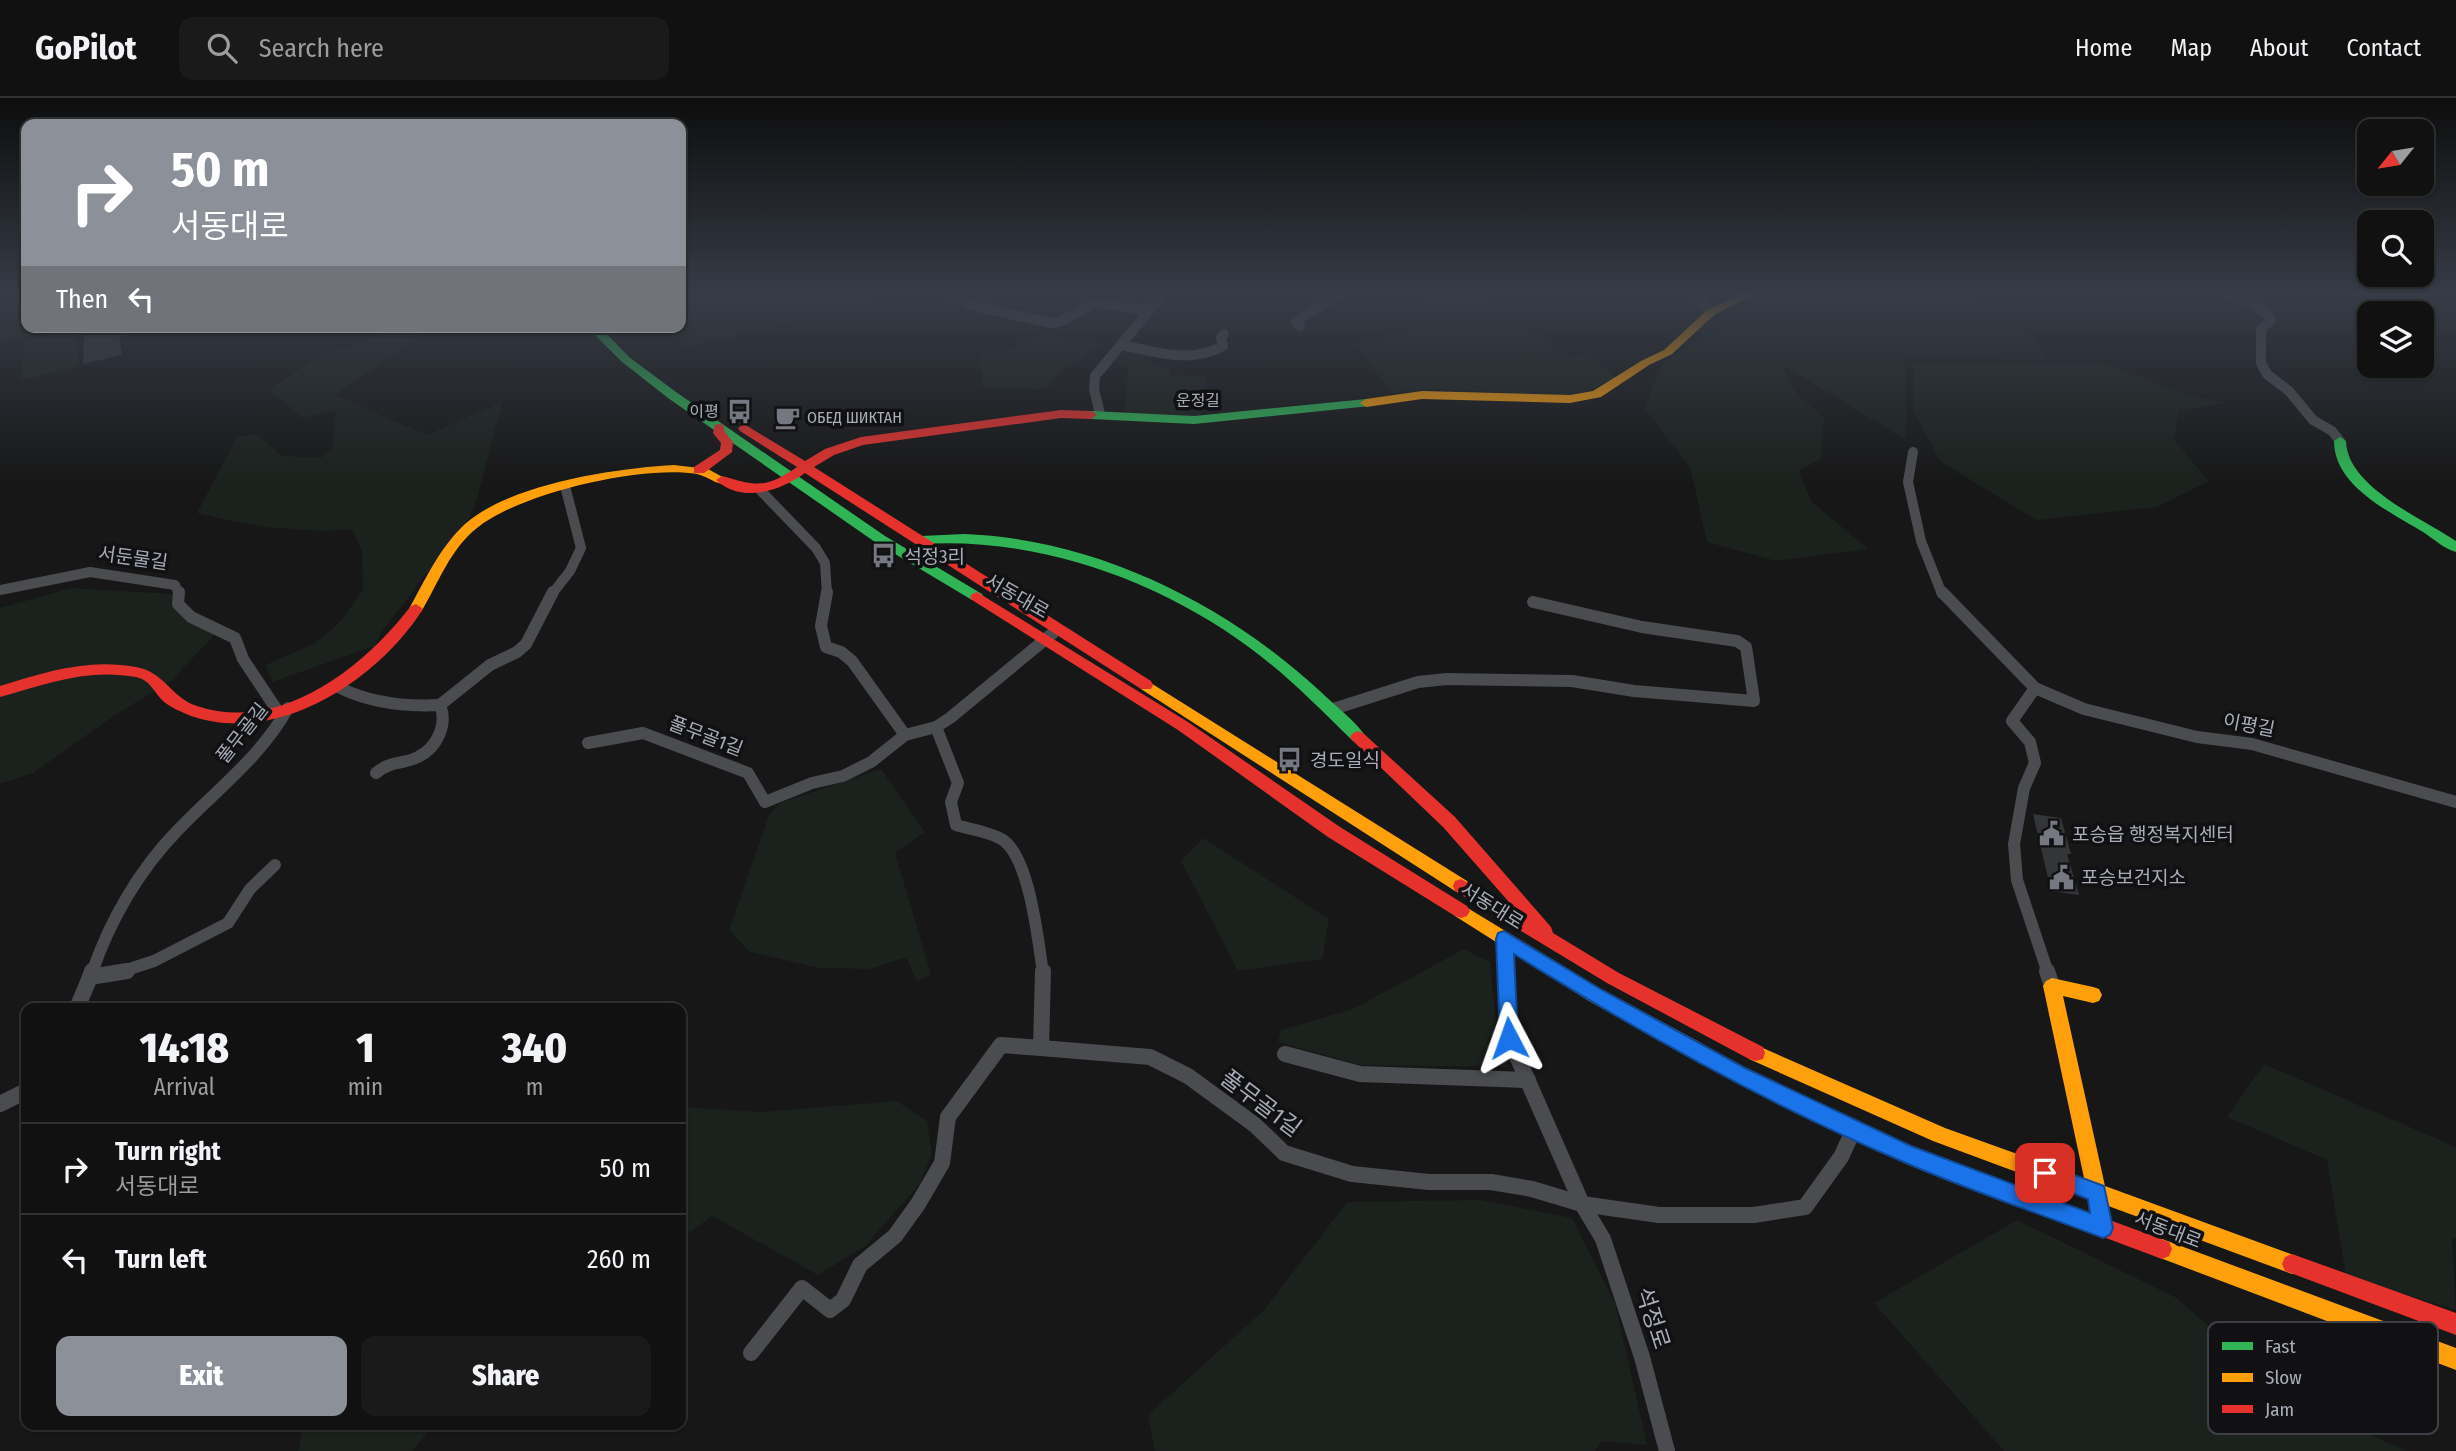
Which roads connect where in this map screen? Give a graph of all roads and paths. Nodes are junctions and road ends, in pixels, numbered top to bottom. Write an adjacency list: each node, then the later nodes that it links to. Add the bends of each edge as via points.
1 (623, 357): 7 (main road, 서동대로)
2 (643, 357): 11 (main road, 서동대로)
3 (1111, 357): 6 (street, via 1095,376)
4 (1657, 357): 6 (main road, 운정길, via 1597,394 1570,399 1422,395 1194,420)
5 (2261, 357): 8 (street, via 2267,374)
6 (1100, 414): 11 (main road, 운정길, via 1061,414 861,441 830,452)
7 (719, 427): 10 (main road, via 727,442 726,452); 11 (main road, 서동대로)
8 (2340, 441): 15 (main road, via 2339,450 2352,474)
9 (1913, 452): 20 (street, 이평길, via 1908,482 1921,541 1943,596)
10 (699, 470): 12 (main road, 풀무골길, via 651,472); 13 (main road, 풀무골길)
11 (798, 472): 13 (main road); 14 (main road, 서동대로); 18 (main road, 서동대로, via 880,539)
12 (565, 486): 19 (main road, 풀무골길, via 522,498 466,531 381,654); 22 (street, via 581,548 570,571 549,598 526,644 490,665)
13 (761, 491): 26 (street, via 825,563 827,594 821,626 826,647 852,660)
14 (921, 540): 18 (main road, 서동대로); 24 (main road, 서동대로, via 966,538 1015,544 1140,579 1255,644)
15 (2456, 548)
16 (0, 590): 23 (street, 서둔물길, via 90,572 175,585 178,604 191,617 235,638 243,659)
17 (1533, 602): 24 (street, via 1642,627 1737,641 1746,647 1754,701 1572,681 1447,679 1418,682)
18 (1053, 633): 25 (street, 풀무골1길); 31 (main road, 서동대로, via 1334,832); 32 (main road, 서동대로, via 1118,668)
19 (338, 687): 22 (street, via 416,708); 23 (main road, 풀무골길)
20 (2035, 688): 29 (street, 이평길, via 2084,709 2197,737 2252,744); 34 (street, via 2012,721 2030,742 2035,763 2024,788 2014,844 2017,880)
21 (0, 692): 23 (main road, via 54,675 117,668 149,676 170,698 191,709 228,717)
22 (440, 705): 28 (street, via 445,724 431,746 418,758 390,763)
23 (282, 709): 33 (street, 풀무골길, via 281,721 246,766 153,858 114,924)
24 (1330, 710): 32 (main road, 서동대로, via 1449,822)
25 (936, 727): 26 (street, 풀무골1길); 37 (street, via 958,783 951,802 956,825 1003,840 1020,865 1033,906 1044,981)
26 (905, 735): 27 (street, 풀무골1길, via 872,762 765,802 748,773 664,740 643,733)
27 (588, 743)
28 (376, 773)
29 (2456, 802)
30 (275, 865): 33 (street, via 250,889 228,923 154,961)
31 (1504, 939): 39 (street, via 1509,1038); 42 (main road, 서동대로, via 1727,1067)
32 (1558, 946): 43 (main road, 서동대로, via 1775,1063 1940,1135)
33 (90, 977): 36 (street, 풀무골길)
34 (2052, 986): 35 (main road); 43 (main road)
35 (2093, 995)
36 (79, 1003)
37 (1041, 1048): 44 (street, 풀무골1길, via 1150,1057 1188,1076 1255,1125 1284,1153 1352,1174 1429,1182 1490,1182); 49 (street, 풀무골1길, via 1002,1045 948,1117 942,1163 918,1204 895,1236 860,1265 843,1300 830,1310 802,1289)
38 (1285, 1054): 39 (street, via 1360,1074)
39 (1528, 1080): 44 (street)
40 (21, 1094): 41 (street)
41 (0, 1104)
42 (1854, 1129): 44 (street, 풀무골1길, via 1841,1157 1805,1207 1754,1215 1659,1215); 45 (main road, 서동대로)
43 (2097, 1193): 45 (street); 47 (main road, 서동대로)
44 (1582, 1204): 51 (street, 석정로, via 1603,1239)
45 (2103, 1228): 46 (main road, 서동대로)
46 (2356, 1322)
47 (2456, 1324)
48 (2438, 1352): 50 (main road, 서동대로)
49 (751, 1353)
50 (2456, 1359)
51 (1667, 1451)

